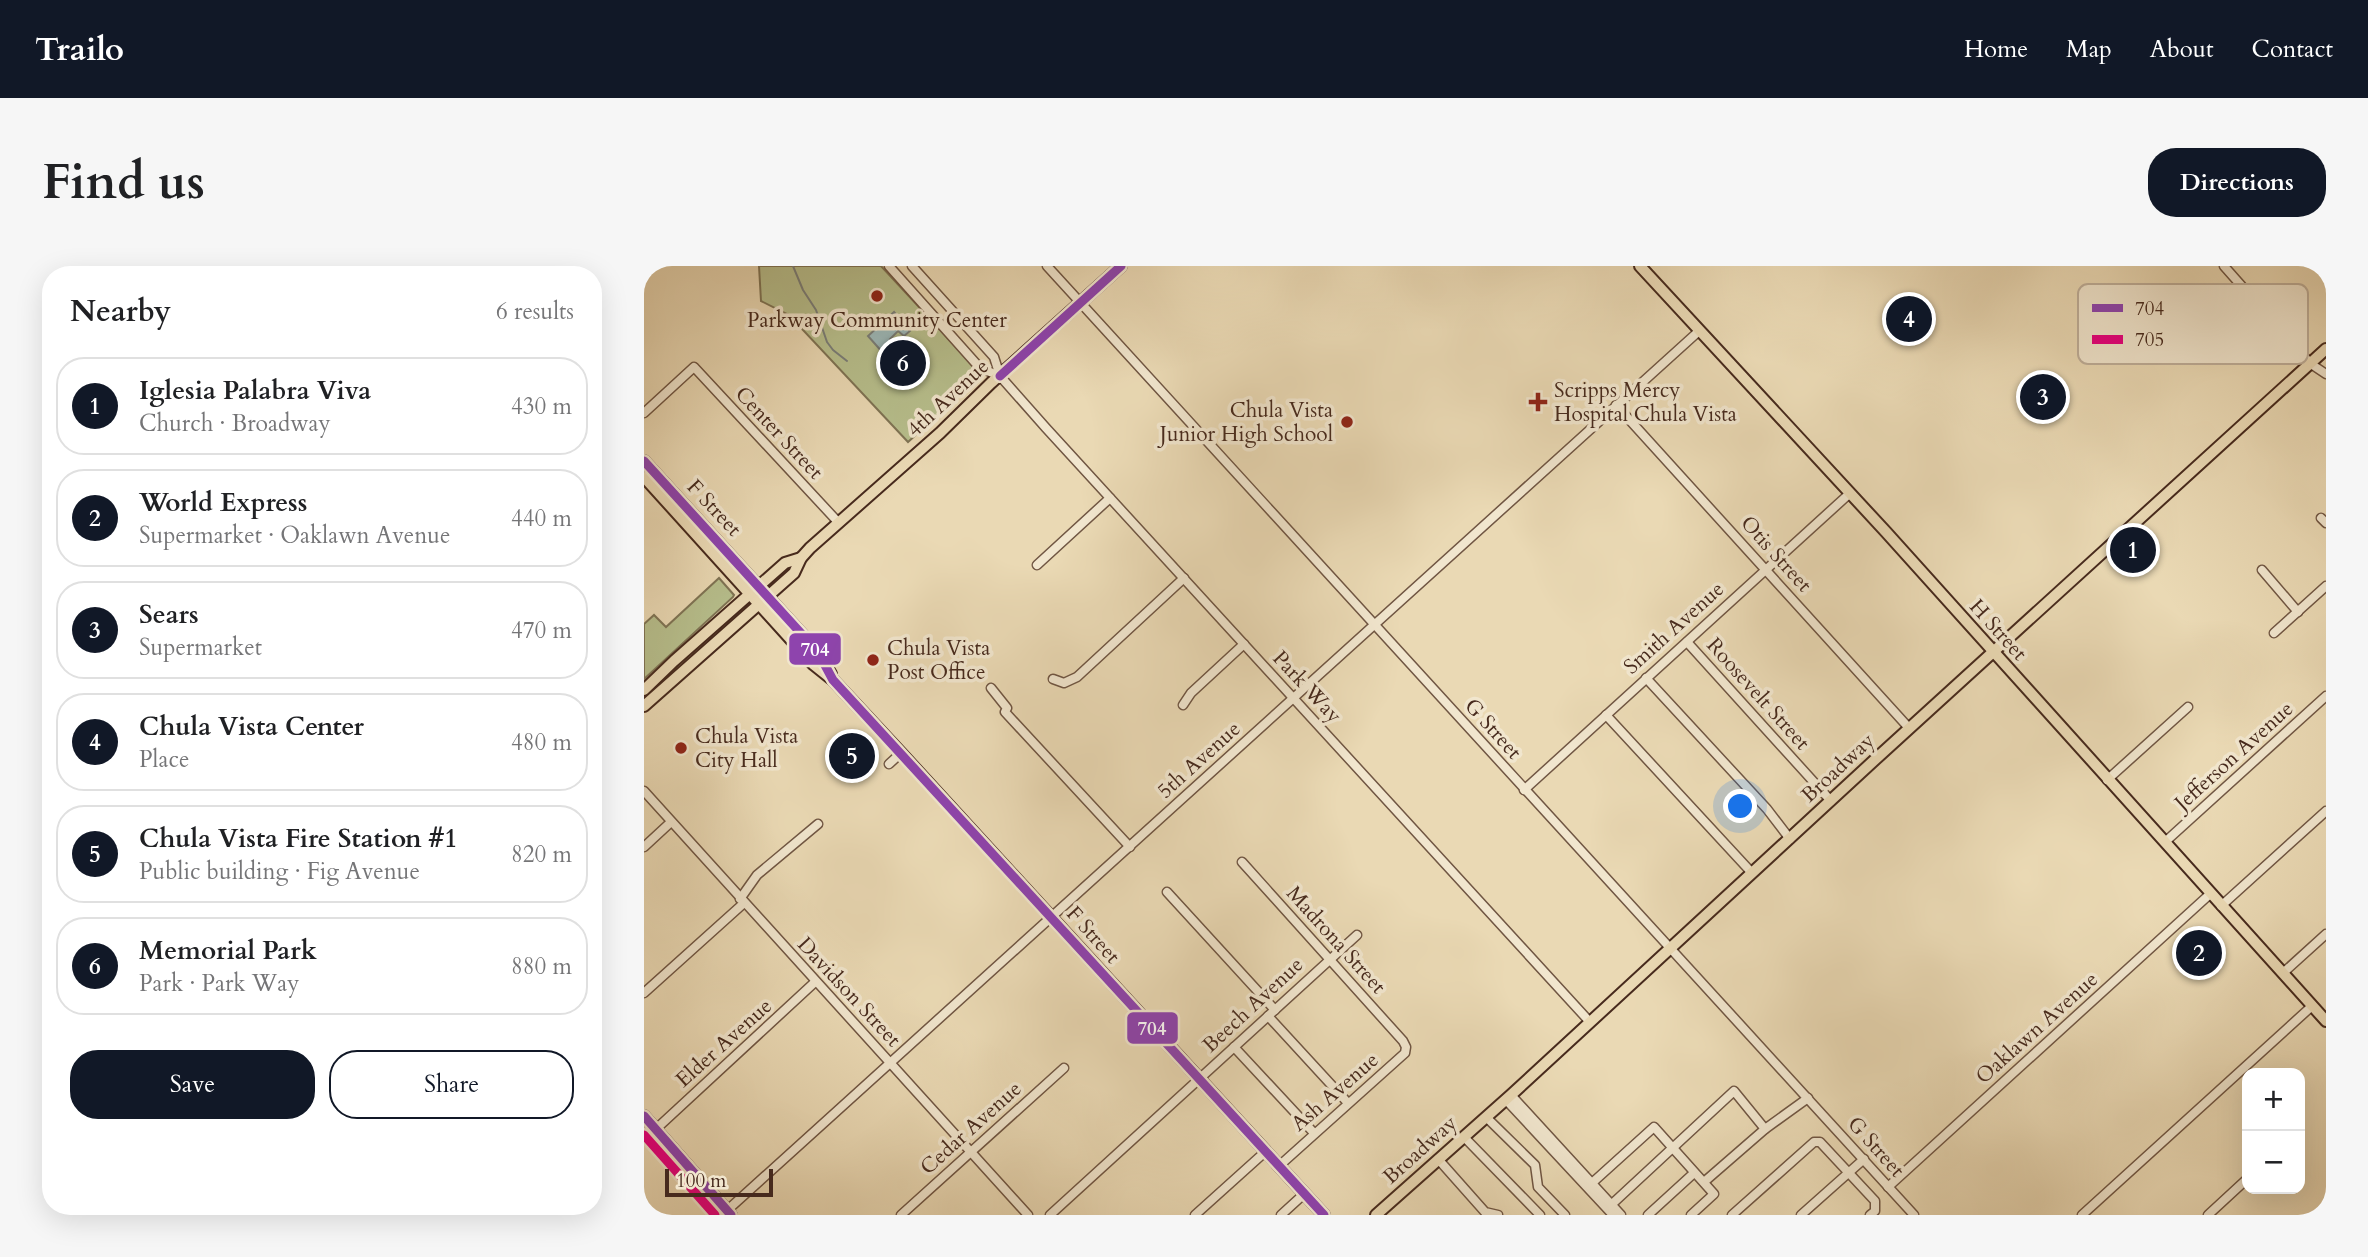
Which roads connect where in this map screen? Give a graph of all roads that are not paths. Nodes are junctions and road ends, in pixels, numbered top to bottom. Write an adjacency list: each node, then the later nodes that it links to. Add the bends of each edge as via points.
1 (889, 266): 9 (street, Park Way)
2 (912, 266): 8 (street, Park Way)
3 (1047, 266): 10 (street, G Street)
4 (1121, 266): 10 (main road, 4th Avenue)
5 (1640, 266): 11 (main road, H Street)
6 (2224, 266): 7 (street)
7 (2240, 284)
8 (933, 290): 9 (street); 16 (street, Park Way, via 994,357)
9 (920, 301): 16 (street, Park Way, via 980,368)
10 (1081, 303): 16 (main road, 4th Avenue); 33 (street, G Street)
11 (1699, 331): 17 (street, 5th Avenue); 21 (main road, H Street)
12 (2326, 349): 14 (main road, Broadway)
13 (2308, 361): 14 (street)
14 (2311, 364): 15 (street); 37 (main road, Broadway)
15 (2326, 374)
16 (1000, 376): 22 (street, Park Way); 23 (main road, 4th Avenue)
17 (1616, 405): 26 (street, Otis Street); 33 (street, 5th Avenue)
18 (644, 413): 23 (street, Center Street, via 694,367)
19 (644, 461): 30 (main road, F Street)
20 (644, 477): 30 (main road, F Street)
21 (1849, 494): 26 (street, Smith Avenue); 37 (main road, H Street)
22 (1110, 498): 25 (street); 28 (street, Park Way)
23 (838, 522): 24 (main road, 4th Avenue)
24 (801, 558): 30 (main road, 4th Avenue, via 785,564); 31 (main road, 4th Avenue, via 794,573)
25 (1037, 565)
26 (1765, 569): 35 (street, Smith Avenue); 48 (street, Otis Street)
27 (2262, 570): 32 (street)
28 (1184, 578): 36 (street, Park Way); 38 (street, via 1077,677 1064,683)
29 (2326, 586): 32 (street)
30 (755, 590): 31 (main road, F Street); 41 (main road, 4th Avenue)
31 (764, 600): 45 (main road, 4th Avenue); 49 (main road, F Street, via 813,664)
32 (2298, 612): 34 (street)
33 (1375, 625): 43 (street, 5th Avenue); 52 (street, G Street)
34 (2274, 632)
35 (1687, 642): 39 (street, Smith Avenue); 54 (street, Roosevelt Street)
36 (1244, 644): 43 (street, Park Way); 44 (street)
37 (1993, 652): 48 (main road, Broadway); 51 (main road, H Street)
38 (1052, 678)
39 (1646, 678): 47 (street, Smith Avenue); 58 (street)
40 (991, 688): 61 (street, via 1007,708 1005,712)
41 (644, 690)
42 (2326, 696): 59 (street, Jefferson Avenue)
43 (1294, 698): 61 (street, 5th Avenue); 78 (street, Park Way)
44 (1183, 705)
45 (644, 706)
46 (2188, 707): 51 (street)
47 (1606, 715): 52 (street, Smith Avenue); 63 (street)
48 (1909, 728): 54 (main road, Broadway)
49 (901, 752): 50 (street); 68 (main road, F Street)
50 (889, 764)
51 (2107, 780): 59 (main road, H Street)
52 (1524, 790): 71 (street, G Street)
53 (644, 791): 56 (street, Davidson Street)
54 (1830, 801): 58 (main road, Broadway)
55 (2326, 811): 67 (street)
56 (671, 822): 60 (street); 66 (street, Davidson Street)
57 (818, 824): 66 (street, via 757,875)
58 (1790, 839): 63 (main road, Broadway)
59 (2165, 842): 65 (main road, H Street)
60 (644, 847)
61 (1130, 847): 68 (street, 5th Avenue)
62 (1242, 862): 72 (street, Madrona Street)
63 (1752, 873): 71 (main road, Broadway)
64 (1167, 892): 77 (street)
65 (2210, 894): 67 (main road, H Street); 105 (street, Oaklawn Avenue)
66 (742, 901): 74 (street, Davidson Street); 75 (street)
67 (2221, 906): 73 (main road, H Street)
68 (1051, 917): 82 (street, 5th Avenue); 84 (main road, F Street)
69 (2326, 934): 73 (street)
70 (1357, 935): 72 (street, Beech Avenue)
71 (1670, 948): 78 (main road, Broadway); 86 (street, G Street)
72 (1329, 959): 77 (street, Beech Avenue); 80 (street, Madrona Street)
73 (2283, 973): 76 (main road, H Street)
74 (815, 982): 82 (street, Davidson Street); 90 (street, Elder Avenue)
75 (644, 993)
76 (2312, 1006): 79 (main road, H Street); 128 (street)
77 (1271, 1013): 81 (street, Beech Avenue); 87 (street)
78 (1589, 1021): 85 (main road, Broadway)
79 (2326, 1021)
80 (1403, 1041): 87 (street, Ash Avenue, via 1405,1054)
81 (1234, 1047): 84 (street, Beech Avenue); 92 (street)
82 (891, 1063): 95 (street, Davidson Street); 108 (street, 5th Avenue)
83 (1064, 1068): 95 (street, Cedar Avenue)
84 (1199, 1079): 96 (main road, F Street); 112 (street, Beech Avenue)
85 (1508, 1097): 89 (main road, Broadway); 103 (street); 120 (street)
86 (1808, 1098): 91 (street); 98 (street, G Street)
87 (1348, 1102): 92 (street, Ash Avenue)
88 (644, 1116): 90 (main road)
89 (1486, 1117): 93 (main road, Broadway); 119 (street, via 1535,1165 1538,1187)
90 (656, 1129): 108 (main road)
91 (1765, 1129): 94 (street, via 1734,1091); 102 (street)
92 (1314, 1133): 99 (street, Ash Avenue)
93 (1464, 1137): 97 (main road, Broadway); 118 (street)
94 (1671, 1146): 100 (street); 103 (street, via 1654,1127); 107 (street)
95 (971, 1152): 110 (street, Cedar Avenue); 111 (street, Davidson Street)
96 (1265, 1152): 99 (main road, F Street); 113 (street)
97 (1438, 1159): 109 (street); 116 (main road, Broadway)
98 (1864, 1159): 101 (street); 105 (street, G Street)
99 (1279, 1166): 106 (main road, F Street)
100 (1694, 1173): 102 (street); 122 (street)
101 (1848, 1174): 124 (street, via 1820,1142 1814,1142); 125 (street); 126 (street, via 1875,1201)
102 (1704, 1182): 123 (street, via 1714,1194)
103 (1592, 1183): 107 (street)
104 (2242, 1184): 129 (street)
105 (1888, 1187): 127 (street, G Street)
106 (1304, 1194): 114 (street); 115 (main road, F Street)
107 (1611, 1205): 121 (street)
108 (727, 1213)
109 (1485, 1214): 117 (street)
110 (901, 1215)
111 (1028, 1215)
112 (1050, 1215)
113 (1195, 1215)
114 (1281, 1215)
115 (1324, 1215)
116 (1376, 1215)
117 (1498, 1215)
118 (1540, 1215)
119 (1564, 1215)
120 (1613, 1215)
121 (1621, 1215)
122 (1648, 1215)
123 (1691, 1215)
124 (1732, 1215)
125 (1801, 1215)
126 (1870, 1215)
127 (1914, 1215)
128 (2082, 1215)
129 (2208, 1215)

